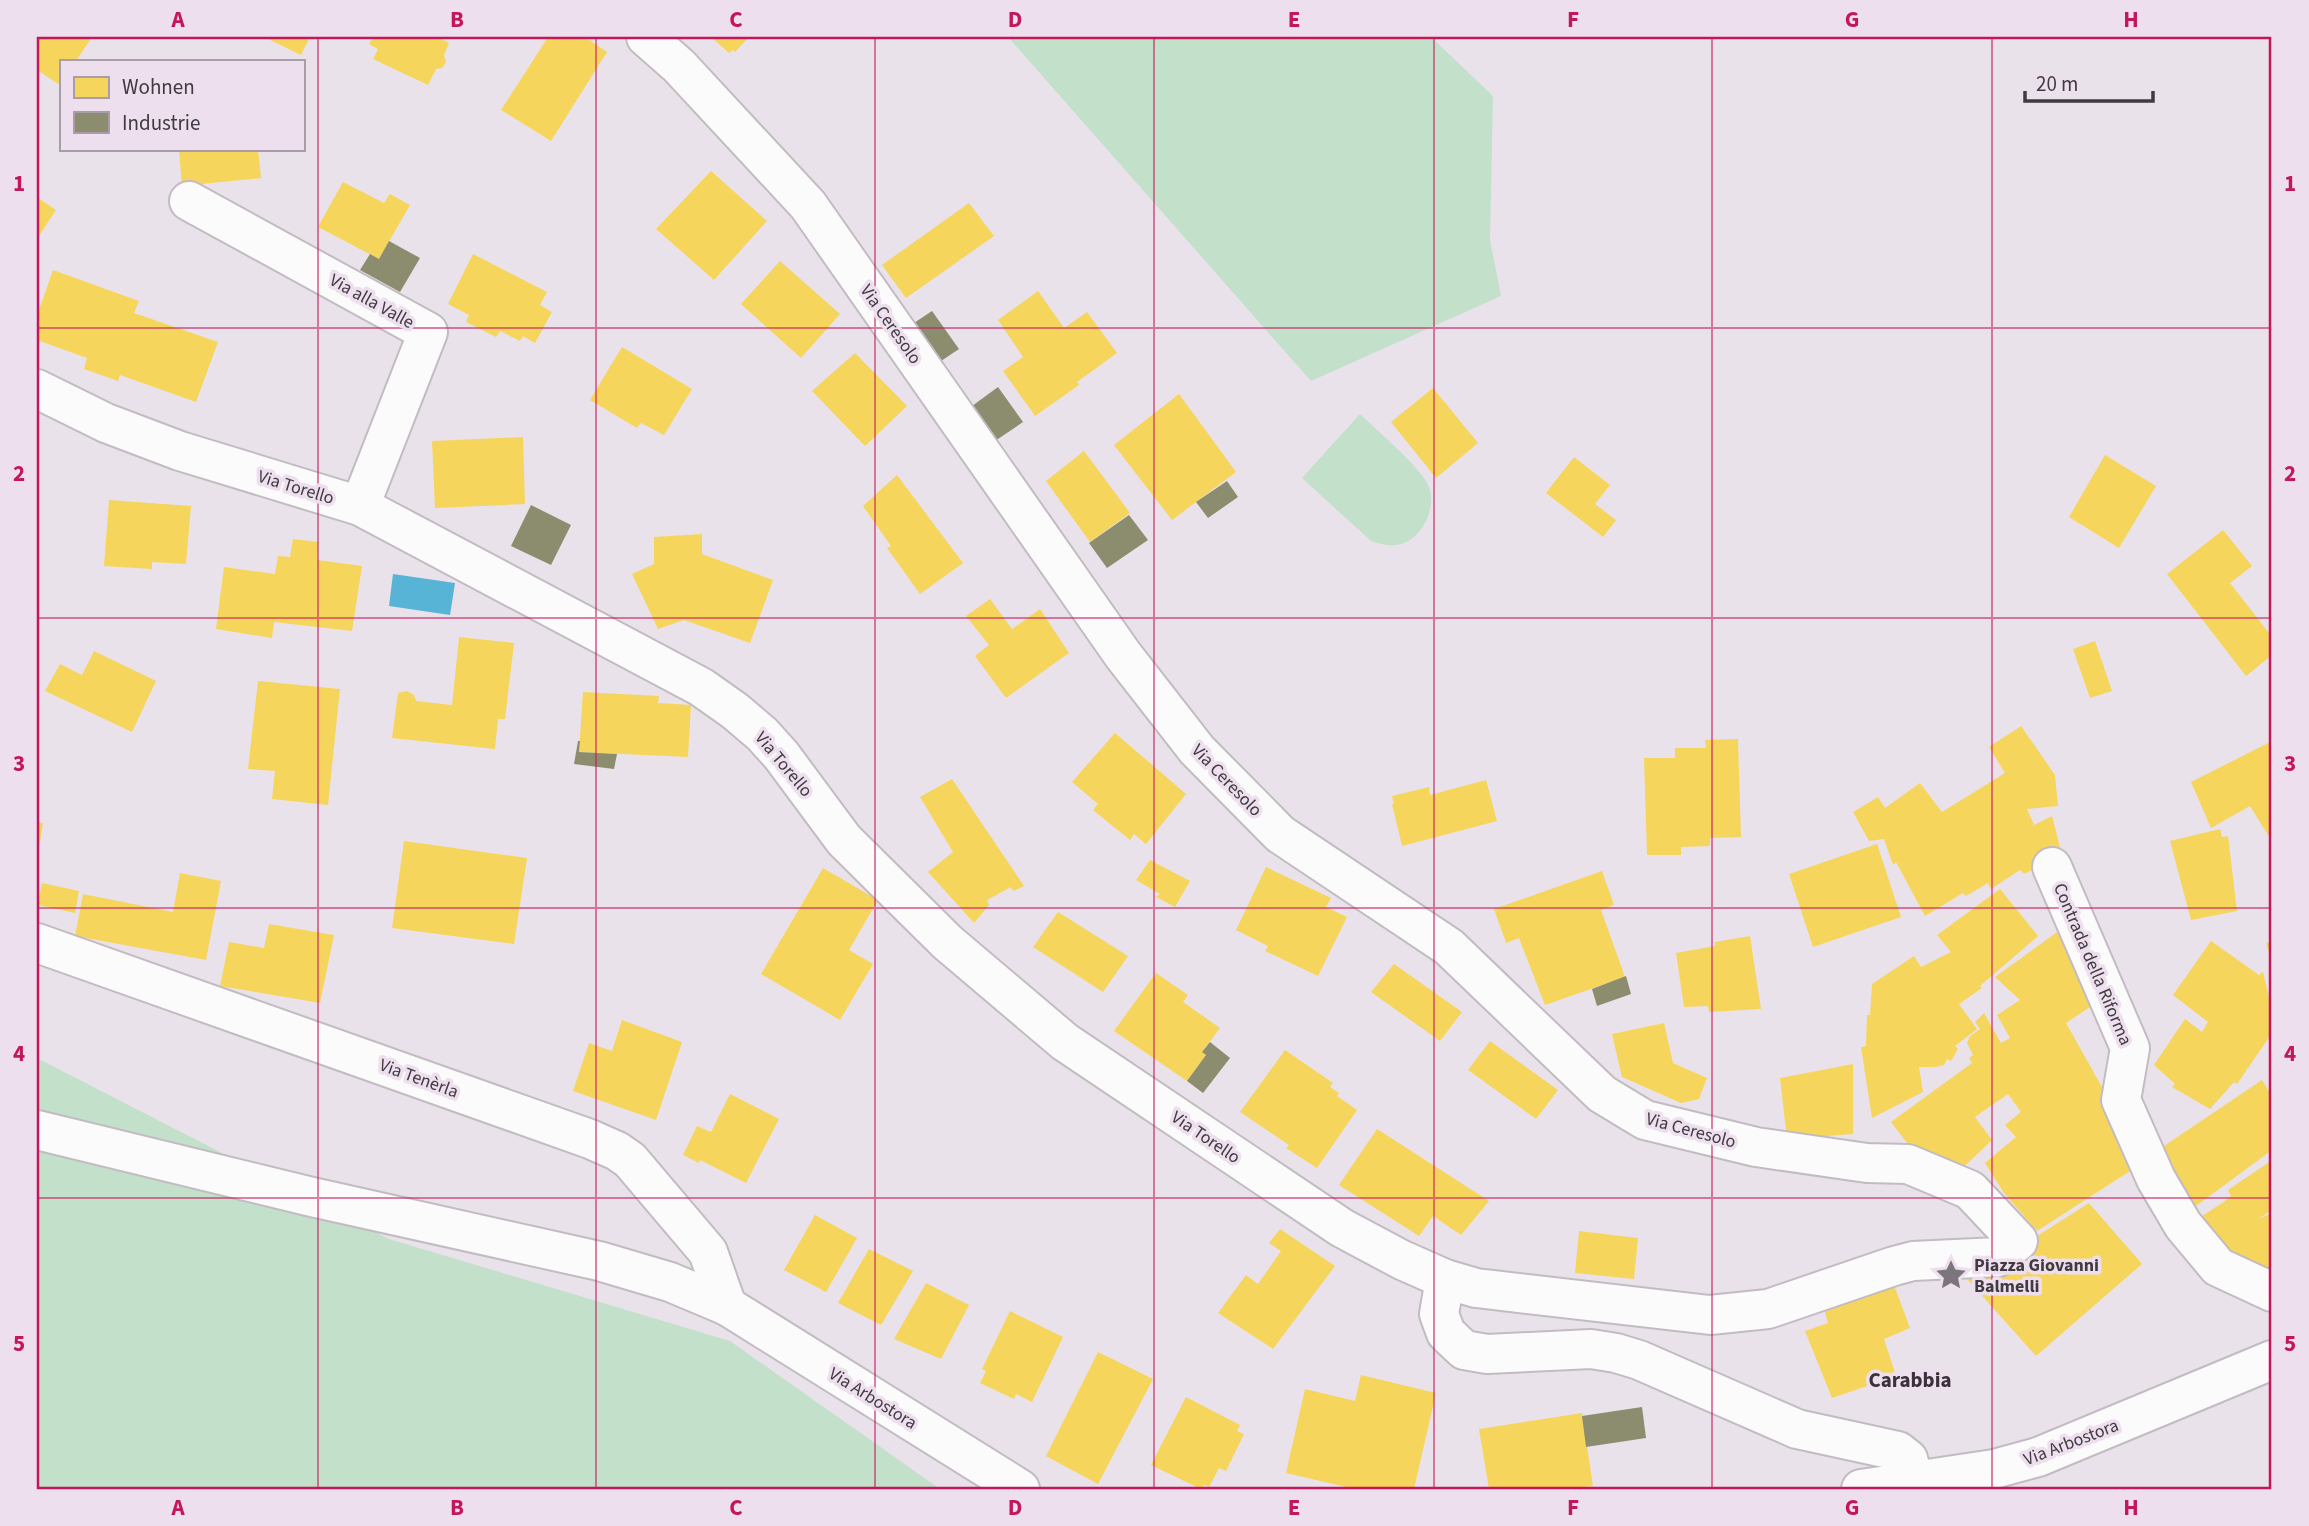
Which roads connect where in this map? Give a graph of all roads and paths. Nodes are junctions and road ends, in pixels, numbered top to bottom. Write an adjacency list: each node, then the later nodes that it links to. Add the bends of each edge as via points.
1 (646, 37): 8 (street, Via Ceresolo, via 679,66 808,205 1123,654 1197,750 1280,834 1449,947 1602,1094 1645,1119 1756,1147 1867,1163 1908,1164 1970,1190)
2 (189, 201): 4 (street, Via alla Valle, via 428,332)
3 (37, 389): 4 (street, Via Torello, via 106,423 180,451)
4 (360, 506): 9 (street, Via Torello, via 724,703 781,755 844,840 909,905 1065,1042 1342,1228)
5 (2052, 867): 10 (street, Contrada della Riforma, via 2130,1048 2121,1100 2156,1179 2183,1225 2218,1267)
6 (37, 943): 11 (street, Via Tenèrla, via 617,1151 639,1169 708,1252)
7 (37, 1130): 11 (street, Via Arbostora, via 599,1261 670,1282)
8 (2018, 1241): 9 (street, Via Torello, via 1998,1257 1913,1261 1768,1309 1710,1315 1476,1288)
9 (1445, 1279): 13 (street, via 1439,1314 1446,1333 1464,1350 1488,1354 1591,1349 1616,1353 1797,1429 1898,1451 1908,1459)
10 (2272, 1292)
11 (726, 1306): 14 (street, Via Arbostora)
12 (2272, 1360): 13 (street, Via Arbostora, via 2038,1457)
13 (1915, 1483): 15 (street, Via Arbostora)
14 (1020, 1489)
15 (1861, 1489)

